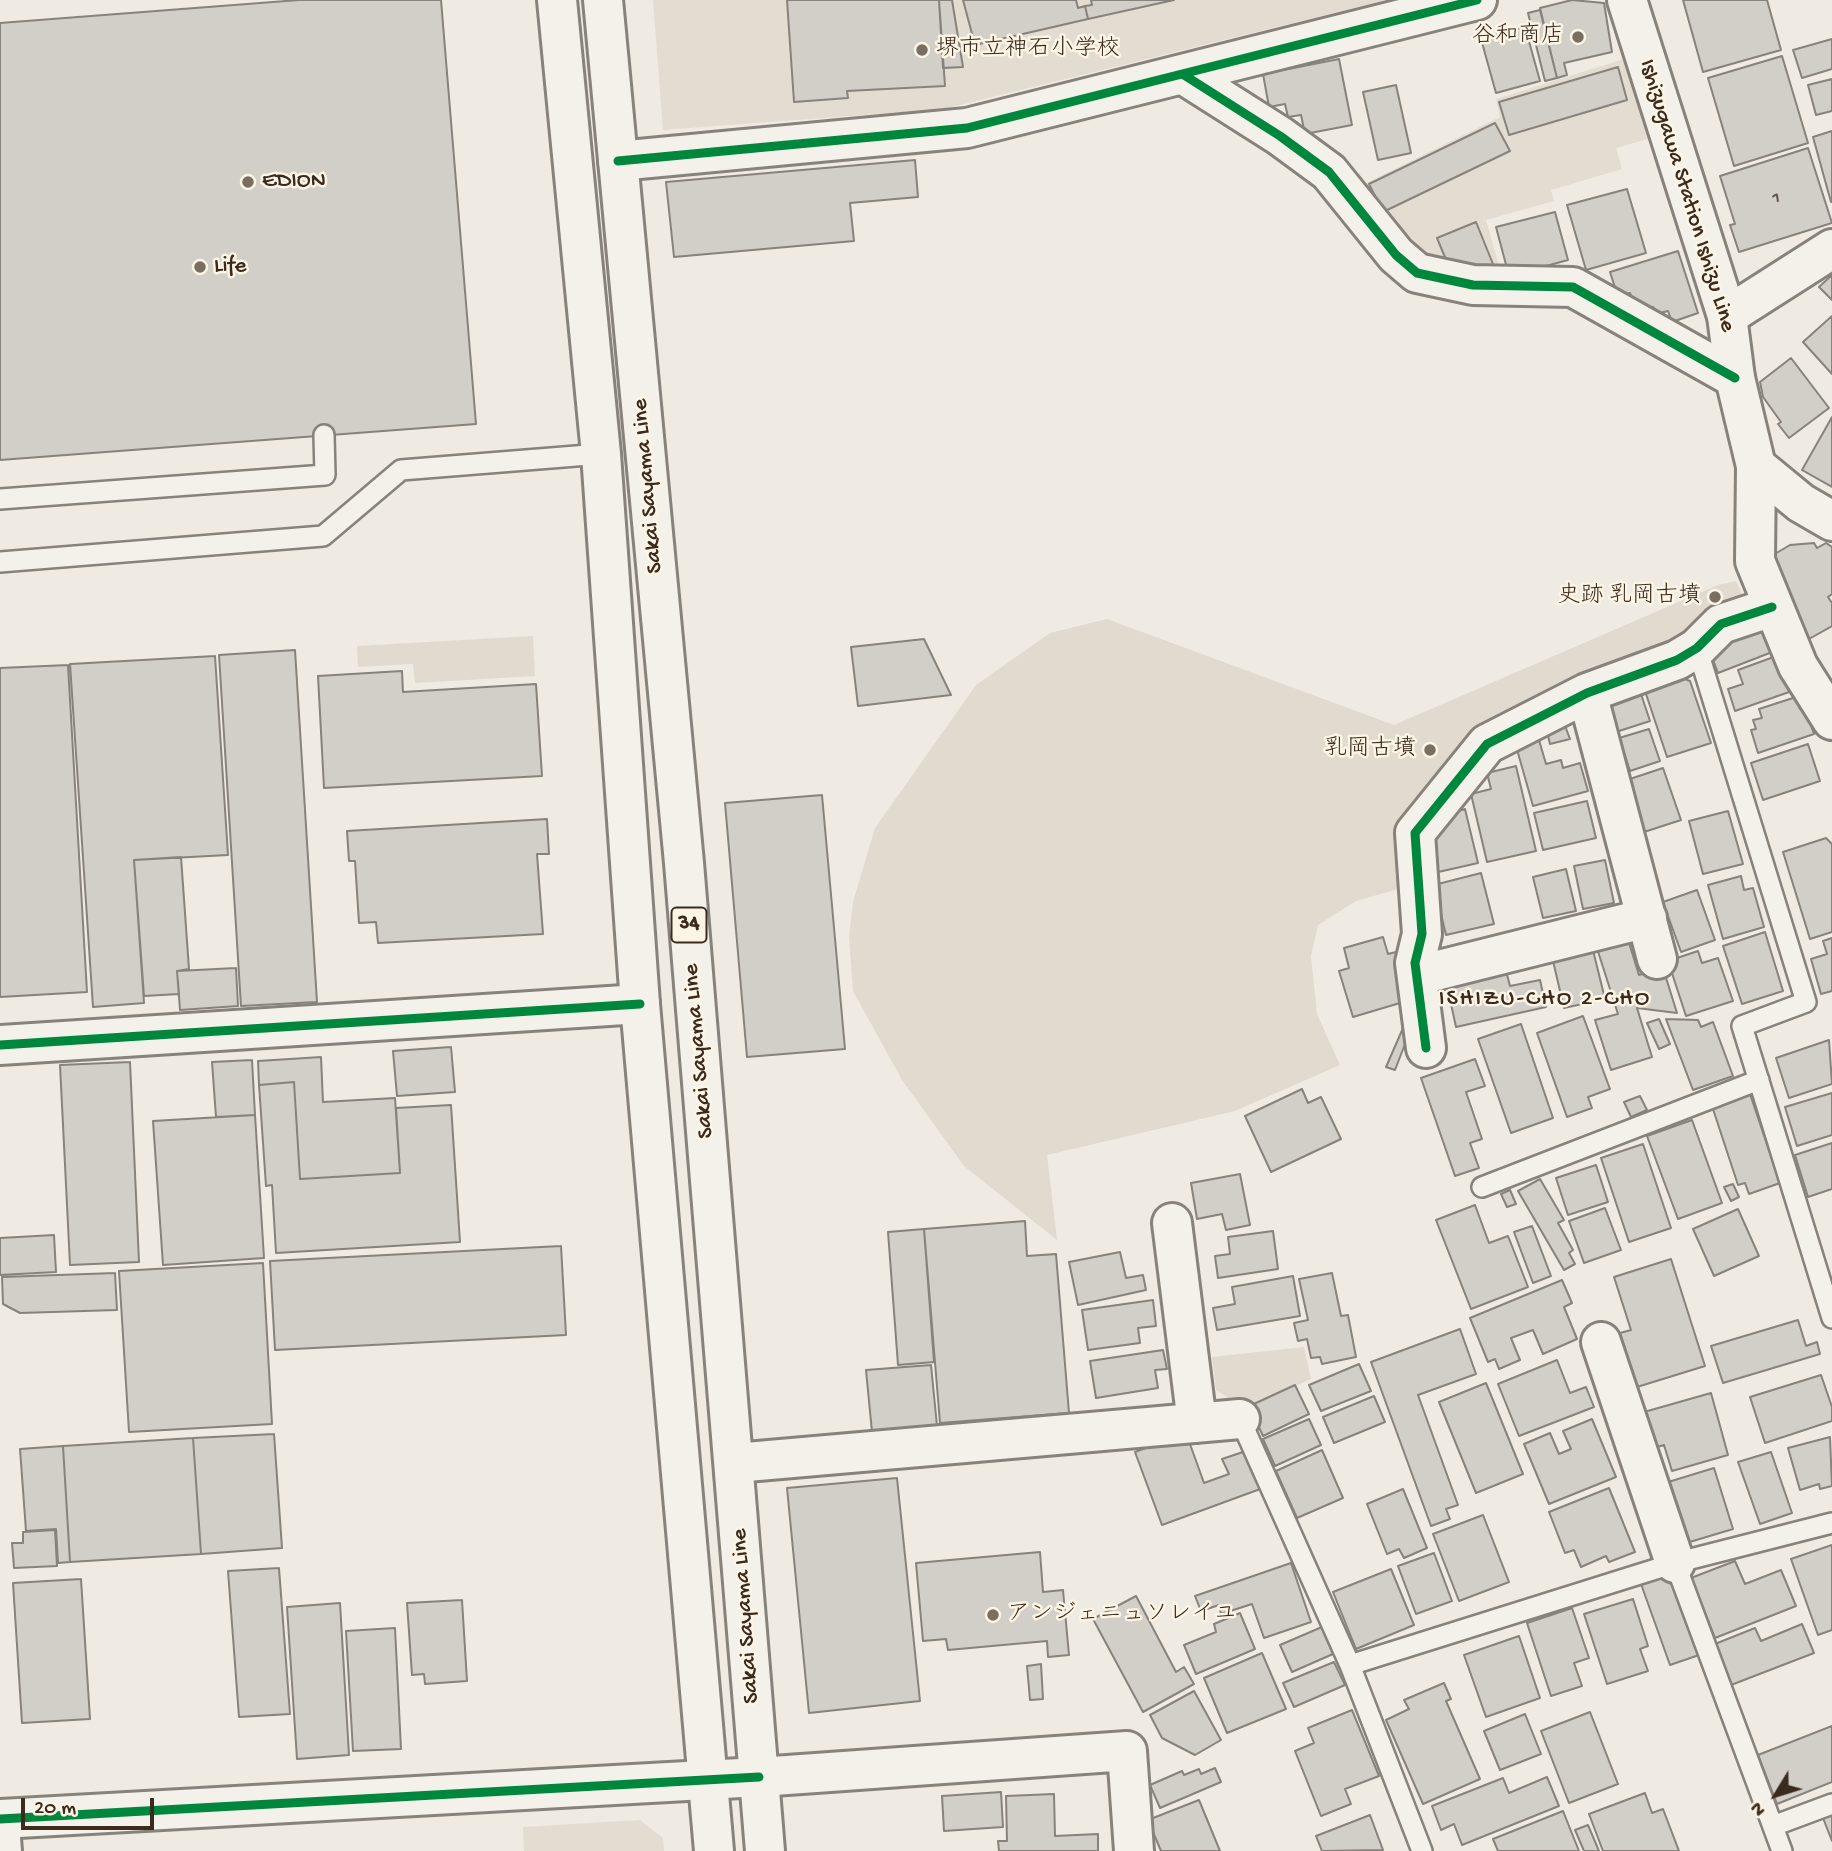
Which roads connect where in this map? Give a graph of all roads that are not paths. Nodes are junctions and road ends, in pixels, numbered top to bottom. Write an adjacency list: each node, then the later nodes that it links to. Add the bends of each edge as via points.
1 (557, 0): 11 (street, Sakai Sayama Line)
2 (603, 0): 6 (street, Sakai Sayama Line / 34)
3 (1477, 0): 5 (street)
4 (1627, 0): 8 (street, Ishizugawa Station Ishizu Line)
5 (1184, 75): 6 (street, via 967,128); 9 (street, via 1329,172 1396,255 1417,273 1474,285 1573,287)
6 (618, 161): 33 (street, Sakai Sayama Line / 34)
7 (1832, 249): 8 (street)
8 (1727, 316): 9 (street, Ishizugawa Station Ishizu Line)
9 (1735, 378): 12 (street, Ishizugawa Station Ishizu Line)
10 (324, 435): 13 (lane, via 325,475)
11 (601, 454): 15 (lane, via 401,470 323,536); 23 (street, Sakai Sayama Line)
12 (1756, 466): 14 (street, via 1801,503); 16 (street, Ishizugawa Station Ishizu Line, via 1755,561)
13 (0, 499)
14 (1832, 521)
15 (0, 562)
16 (1772, 607): 17 (street, via 1721,624); 19 (street, Ishizugawa Station Ishizu Line, via 1798,666)
17 (1698, 648): 18 (street); 26 (lane, via 1806,1002 1742,1026)
18 (1587, 693): 20 (street); 22 (street, via 1488,744 1415,833 1422,934 1415,963)
19 (1832, 720)
20 (1647, 918): 21 (street); 22 (street)
21 (1657, 959)
22 (1419, 975): 25 (street)
23 (640, 1004): 24 (street); 38 (street, Sakai Sayama Line)
24 (0, 1045)
25 (1426, 1048)
26 (1759, 1080): 27 (lane); 29 (lane)
27 (1482, 1188)
28 (1172, 1223): 32 (street)
29 (1832, 1318)
30 (1601, 1342): 35 (street)
31 (1240, 1419): 32 (street); 36 (lane)
32 (1197, 1423): 33 (street)
33 (735, 1463): 37 (street, Sakai Sayama Line / 34)
34 (1832, 1523): 35 (lane)
35 (1675, 1563): 36 (lane); 42 (lane)
36 (1350, 1665): 47 (lane)
37 (759, 1777): 38 (street); 45 (street, Sakai Sayama Line / 34); 46 (street, via 1127,1751)
38 (707, 1780): 40 (street); 44 (street, Sakai Sayama Line)
39 (1832, 1804): 42 (lane)
40 (0, 1819)
41 (0, 1826): 43 (street)
42 (1773, 1826): 48 (lane)
43 (2, 1851)
44 (714, 1851)
45 (765, 1851)
46 (1134, 1851)
47 (1422, 1851)
48 (1782, 1851)

